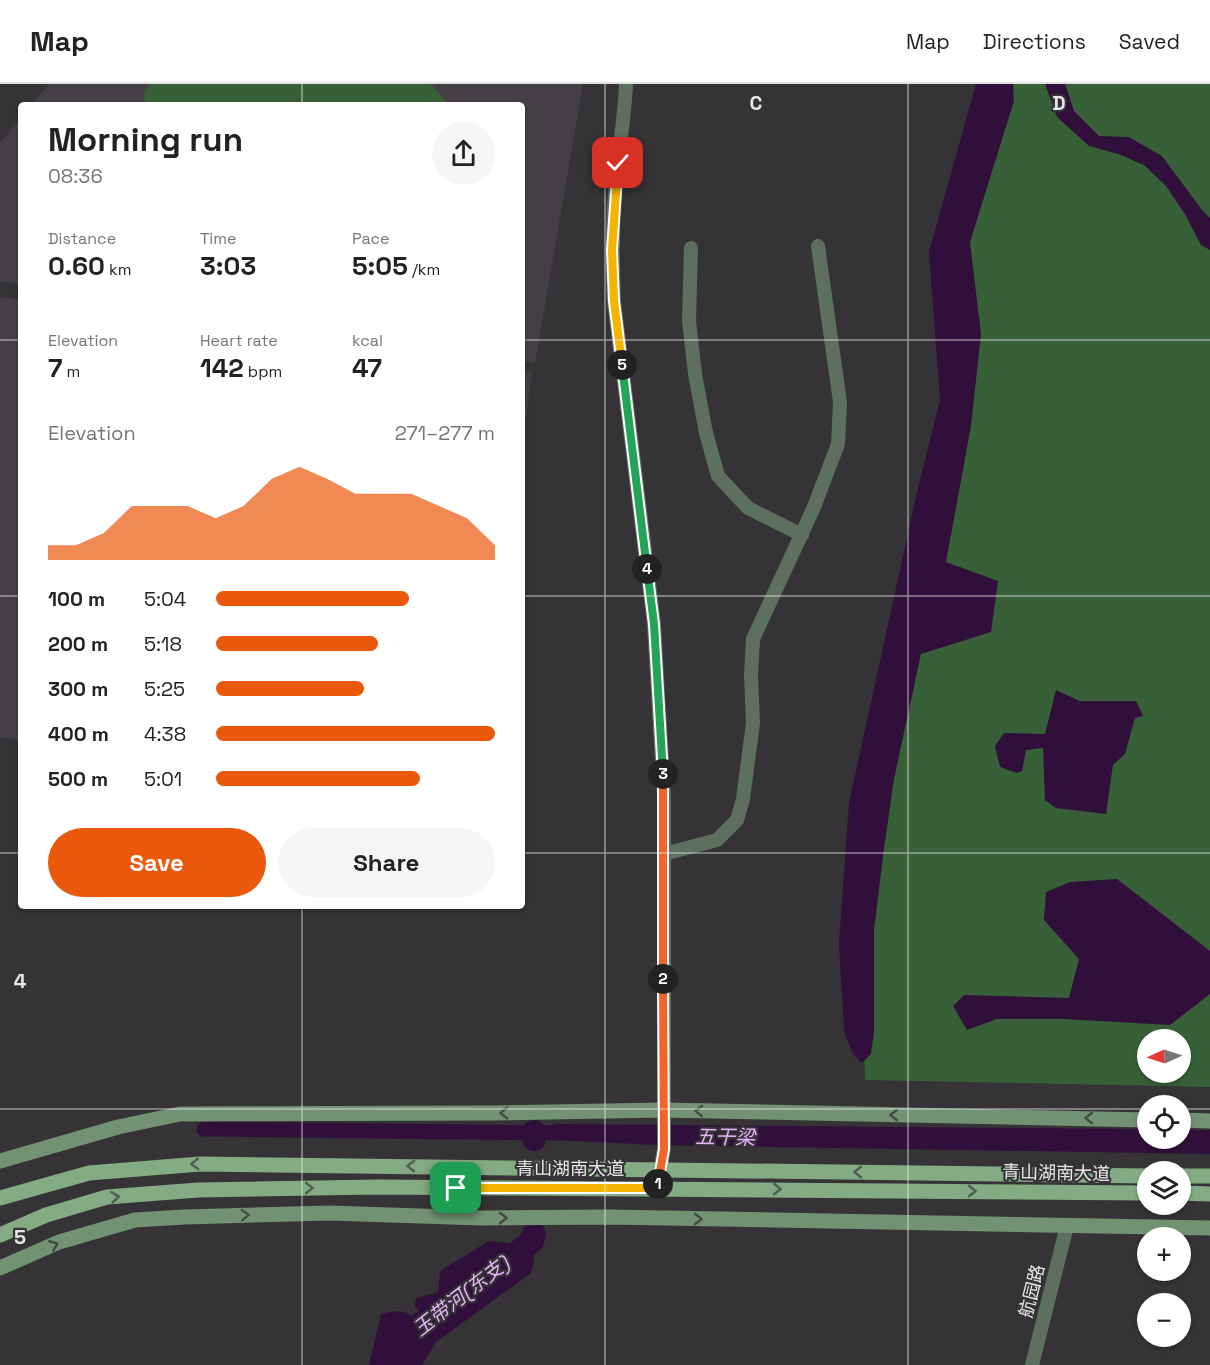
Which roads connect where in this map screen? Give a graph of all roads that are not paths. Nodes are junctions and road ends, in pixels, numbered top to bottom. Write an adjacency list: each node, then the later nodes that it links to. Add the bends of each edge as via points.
1 (626, 84): 5 (street, via 612,250 614,301 654,624)
2 (818, 246): 4 (street, via 840,402 838,444)
3 (691, 248): 4 (street, via 689,321 695,374 718,476 748,508)
4 (802, 535): 5 (street, via 753,639 753,723 737,820 717,840)
5 (664, 854): 6 (street)
6 (663, 1113): 7 (main road, one-way to 6); 10 (main road, one-way to 10, via 180,1114 118,1127); 11 (street)
7 (1137, 1120)
8 (1191, 1120): 9 (main road)
9 (1210, 1121)
10 (0, 1161)
11 (660, 1170): 12 (main road, 青山湖南大道, one-way to 11); 15 (street); 19 (main road, 青山湖南大道, one-way to 19, via 200,1164 89,1173)
12 (1137, 1176)
13 (1191, 1176): 14 (main road)
14 (1210, 1176)
15 (657, 1188): 16 (main road, 青山湖南大道, one-way to 16); 22 (main road, 青山湖南大道, one-way to 15, via 46,1215 107,1197 198,1190)
16 (1137, 1193)
17 (1191, 1193): 18 (main road)
18 (1210, 1194)
19 (0, 1198)
20 (1067, 1226): 21 (main road); 23 (main road, one-way to 20, via 59,1242 135,1221 184,1217 329,1213); 24 (street, 航园路)
21 (1210, 1228)
22 (0, 1235)
23 (0, 1268)
24 (1032, 1365)

